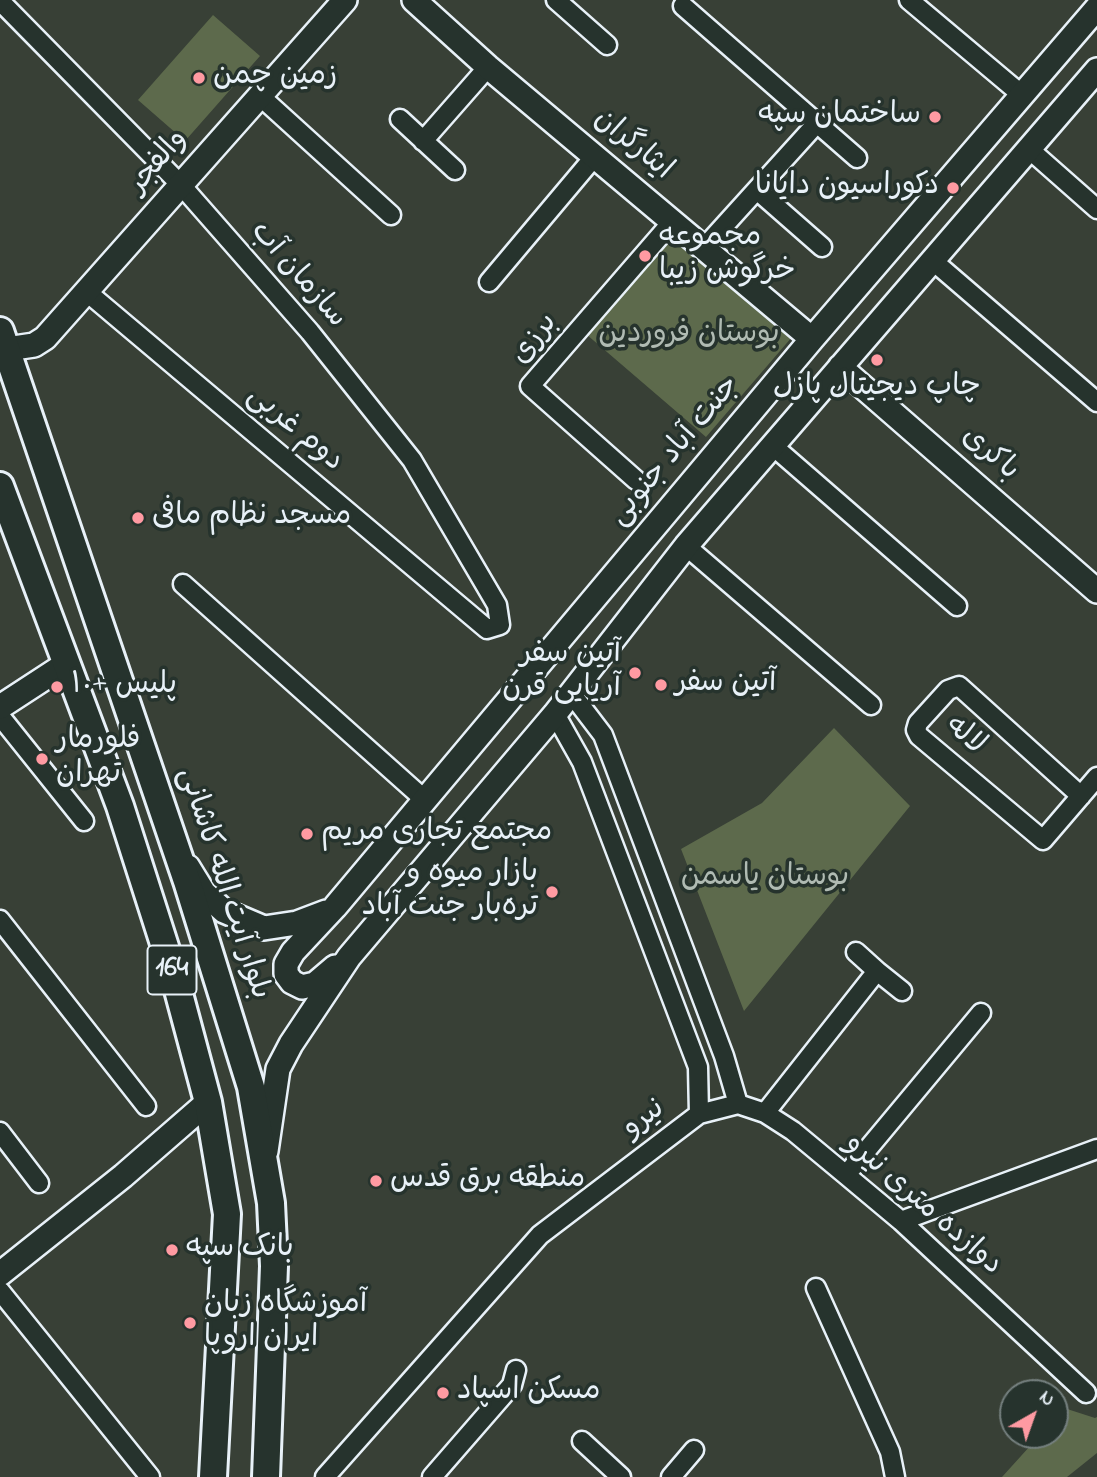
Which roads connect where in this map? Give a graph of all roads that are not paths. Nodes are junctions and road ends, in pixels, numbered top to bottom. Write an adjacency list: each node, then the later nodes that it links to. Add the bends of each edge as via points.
1 (345, 0): 12 (main road, والفجر)
2 (414, 0): 9 (main road, ایثارگران)
3 (556, 0): 8 (street)
4 (909, 0): 11 (street)
5 (0, 1): 20 (street, سازمان آب)
6 (683, 5): 14 (street)
7 (1097, 8): 11 (main road, جنت آباد جنوبی)
8 (607, 45)
9 (488, 67): 15 (street); 17 (main road, ایثارگران)
10 (1097, 71): 16 (main road)
11 (1022, 95): 30 (main road, جنت آباد جنوبی)
12 (260, 96): 20 (main road, والفجر); 23 (street)
13 (400, 119): 15 (street)
14 (817, 123): 18 (street); 21 (street)
15 (423, 141): 19 (street)
16 (1028, 149): 22 (street); 27 (main road)
17 (595, 156): 24 (main road, ایثارگران); 28 (street)
18 (857, 158)
19 (455, 170)
20 (181, 185): 29 (main road, والفجر); 41 (street, سازمان آب, via 310,331 412,460 497,605)
21 (757, 190): 25 (street); 26 (street)
22 (1095, 207)
23 (391, 215)
24 (673, 221): 26 (main road, ایثارگران); 35 (street, برزی, via 530,386)
25 (822, 247)
26 (703, 249): 30 (main road, ایثارگران)
27 (932, 260): 32 (main road); 33 (street)
28 (489, 282)
29 (87, 292): 31 (main road, والفجر, via 34,345); 41 (street, دوم غربی, via 487,629)
30 (812, 339): 50 (main road, جنت آباد جنوبی)
31 (4, 340): 51 (main road, بلوار آیت الله کاشانی / 164)
32 (840, 367): 34 (main road); 39 (main road, باکری)
33 (1097, 402)
34 (773, 446): 37 (main road); 40 (street)
35 (636, 480)
36 (0, 486): 42 (main road, 164)
37 (686, 547): 43 (main road); 44 (street)
38 (183, 584): 50 (street)
39 (1097, 591)
40 (957, 606)
41 (500, 625)
42 (66, 664): 45 (main road); 62 (main road, 164, via 120,806 174,975)
43 (571, 693): 46 (main road); 55 (street, via 603,735)
44 (871, 705)
45 (0, 707)
46 (555, 714): 56 (street, نیرو, via 582,762); 58 (main road)
47 (0, 716): 52 (street)
48 (1097, 777): 49 (street, لاله)
49 (1081, 796): 49 (street, لاله, via 959,686 948,690 918,723 919,736 1043,840)
50 (425, 800): 53 (main road, جنت آباد جنوبی)
51 (163, 810): 53 (main road, via 204,893 225,911 264,928 313,918); 69 (main road, بلوار آیت الله کاشانی / 164, via 251,1087)
52 (84, 821)
53 (335, 907): 58 (main road, جنت آباد جنوبی, via 293,952 285,974 302,987 315,984)
54 (0, 920): 64 (street)
55 (673, 920): 56 (street); 63 (street)
56 (648, 931): 66 (street, نیرو, via 698,1067)
57 (856, 952): 59 (street)
58 (348, 957): 69 (main road, via 278,1069)
59 (877, 971): 60 (street); 65 (street)
60 (902, 992)
61 (981, 1013): 70 (street)
62 (208, 1102): 73 (main road); 83 (main road, 164, via 227,1214)
63 (738, 1104): 65 (street, دوازده متری نیرو); 66 (street)
64 (146, 1106)
65 (765, 1113): 70 (street, دوازده متری نیرو)
66 (699, 1114): 81 (street, نیرو, via 540,1235)
67 (0, 1132): 71 (street)
68 (1097, 1149): 72 (street)
69 (264, 1161): 84 (main road, بلوار آیت الله کاشانی / 164, via 274,1266)
70 (846, 1175): 72 (street, دوازده متری نیرو)
71 (39, 1183)
72 (901, 1221): 77 (street, دوازده متری نیرو)
73 (0, 1274)
74 (817, 1288): 80 (street)
75 (0, 1292): 82 (street)
76 (516, 1370): 85 (street, via 512,1385)
77 (1086, 1393)
78 (582, 1441): 86 (street)
79 (694, 1450): 87 (street)
80 (890, 1452): 88 (street); 89 (street)
81 (326, 1476)
82 (150, 1477)
83 (213, 1477)
84 (266, 1477)
85 (432, 1477)
86 (621, 1477)
87 (671, 1477)
88 (895, 1477)
89 (908, 1477)

